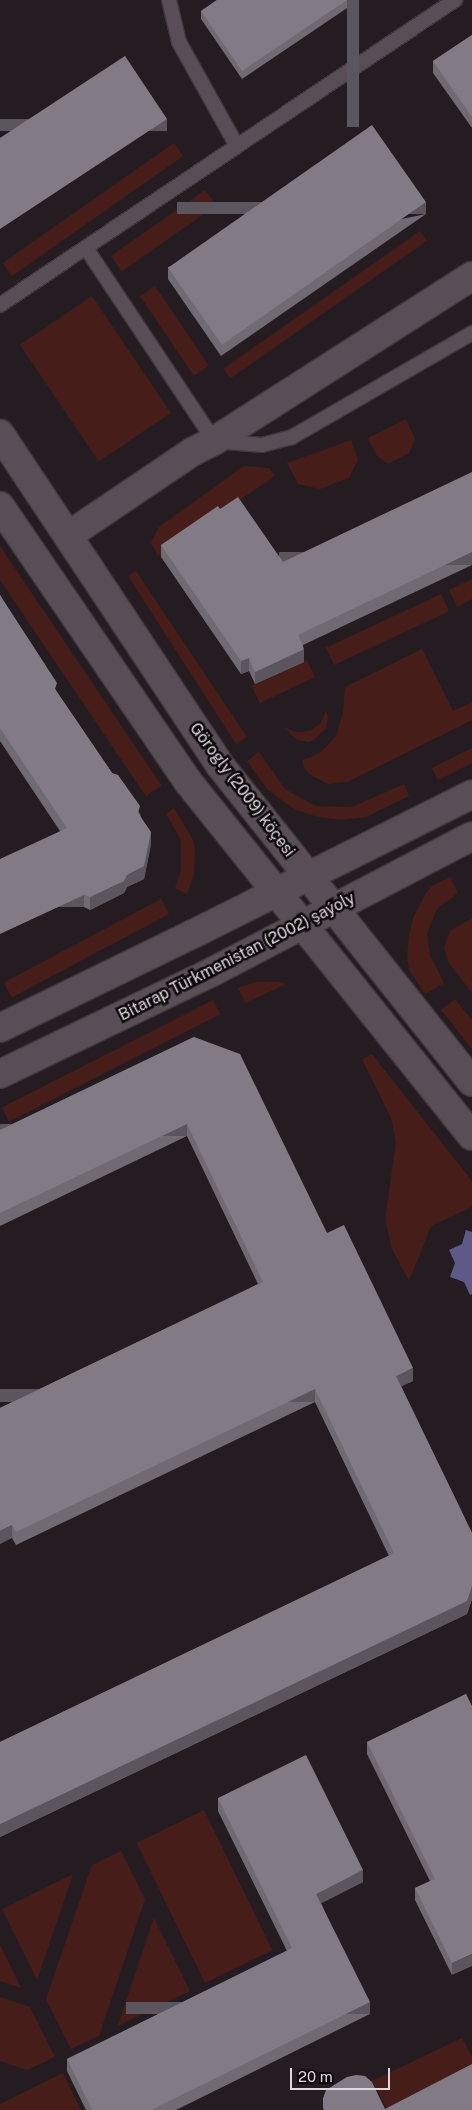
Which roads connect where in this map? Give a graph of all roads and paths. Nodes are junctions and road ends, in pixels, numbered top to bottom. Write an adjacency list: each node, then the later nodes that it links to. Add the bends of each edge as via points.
1 (169, 0): 3 (lane, via 179,42)
2 (455, 0): 3 (lane)
3 (237, 146): 4 (lane)
4 (86, 248): 6 (lane); 9 (lane)
5 (472, 276): 9 (street)
6 (0, 305)
7 (472, 333): 9 (lane, via 292,438 262,445)
8 (0, 434): 11 (street, Görogly (2009) köçesi)
9 (214, 441): 11 (street, via 192,452)
10 (0, 506): 15 (street, via 188,783)
11 (69, 535): 14 (street, Görogly (2009) köçesi, via 218,764)
12 (472, 794): 14 (street)
13 (472, 836): 16 (street, Bitarap Türkmenistan (2002) şaýoly)
14 (308, 876): 15 (street); 16 (street, Görogly (2009) köçesi)
15 (276, 892): 17 (street); 18 (street)
16 (333, 908): 17 (street, Bitarap Türkmenistan (2002) şaýoly); 20 (street, Görogly (2009) köçesi)
17 (302, 925): 19 (street, Bitarap Türkmenistan (2002) şaýoly); 21 (street)
18 (0, 1028)
19 (0, 1074)
20 (472, 1082)
21 (472, 1136)

